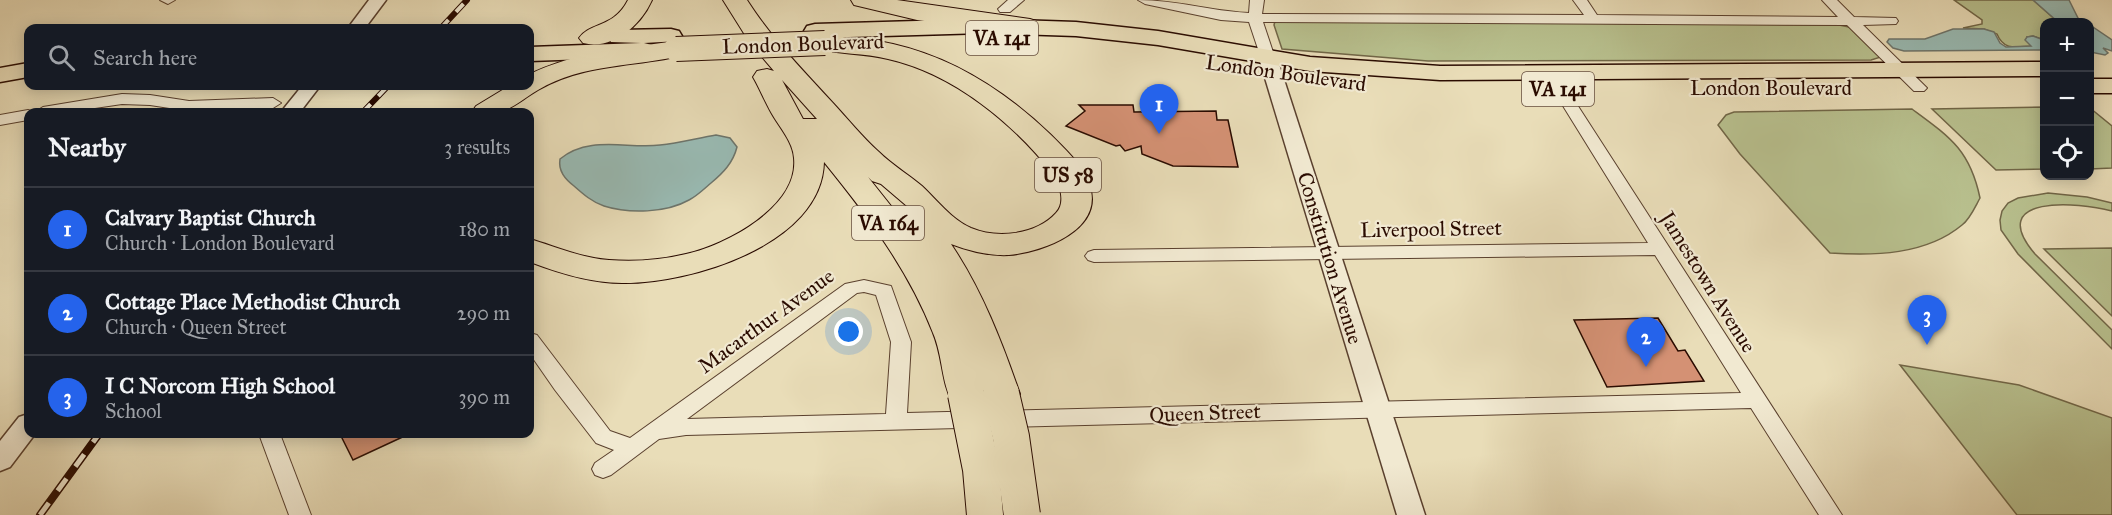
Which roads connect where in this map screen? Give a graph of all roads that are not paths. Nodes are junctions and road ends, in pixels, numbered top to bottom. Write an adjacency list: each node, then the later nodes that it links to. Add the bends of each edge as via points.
1 (378, 0): 16 (street)
2 (640, 0): 21 (highway, US 58, via 633,14 615,29)
3 (716, 0): 30 (highway, VA 164, via 726,24)
4 (735, 0): 47 (highway, US 58, via 759,38)
5 (863, 0): 17 (highway, via 917,12)
6 (1017, 0): 11 (street)
7 (1145, 0): 12 (street, via 1221,16)
8 (1257, 0): 12 (street, Constitution Avenue)
9 (1580, 0): 13 (street)
10 (1829, 0): 14 (street)
11 (1005, 9)
12 (1255, 18): 13 (street); 23 (street, Constitution Avenue)
13 (1593, 19): 14 (street)
14 (1849, 21): 15 (street); 26 (street)
15 (1892, 21)
16 (359, 24)
17 (1030, 27): 18 (main road, London Boulevard / VA 141, via 938,26); 23 (main road, London Boulevard / VA 141, via 1158,38)
18 (820, 37): 20 (main road, London Boulevard / US 58, bridge); 23 (main road, London Boulevard / VA 141, via 1042,39); 47 (highway, US 58, via 915,59 985,94 1037,138 1065,170 1075,185 1075,211 1057,229 1030,241 989,243 942,225 914,195)
19 (534, 40): 21 (main road, London Boulevard / US 58)
20 (674, 42): 21 (main road, London Boulevard / US 58); 32 (highway, via 554,73)
21 (577, 43): 22 (main road, London Boulevard / US 58)
22 (534, 53)
23 (1270, 67): 31 (main road, London Boulevard / VA 141, via 1407,88); 50 (street, Constitution Avenue)
24 (2094, 68): 25 (main road)
25 (2112, 68)
26 (1900, 69): 27 (main road, London Boulevard / VA 141); 31 (main road, London Boulevard / VA 141); 37 (street)
27 (2040, 69)
28 (24, 71): 29 (main road)
29 (0, 75)
30 (767, 77): 49 (highway, via 809,157 806,186 768,230 702,260 650,271 577,267); 53 (highway, VA 164, via 875,205 926,282)
31 (1554, 81): 37 (main road, London Boulevard / VA 141); 48 (street, Jamestown Avenue)
32 (534, 82)
33 (24, 85): 38 (main road)
34 (2094, 86): 35 (main road)
35 (2112, 86)
36 (2040, 87): 37 (main road, London Boulevard / VA 141)
37 (1919, 88)
38 (0, 89)
39 (308, 90): 43 (street)
40 (520, 90): 44 (highway)
41 (273, 103): 42 (street, via 189,106 122,99)
42 (67, 108)
43 (293, 108)
44 (492, 108)
45 (24, 116): 46 (street)
46 (0, 120)
47 (867, 158): 53 (highway, VA 164, via 906,203 945,258 975,317)
48 (1660, 249): 50 (street, Liverpool Street); 54 (street, Jamestown Avenue)
49 (534, 251)
50 (1329, 253): 51 (street, Liverpool Street); 55 (street, Constitution Avenue)
51 (1094, 256)
52 (534, 346): 60 (street, via 603,437)
53 (984, 394): 64 (highway, VA 164, bridge, via 976,437 985,495); 65 (highway, VA 164, bridge, via 1011,437)
54 (1756, 400): 55 (street, Queen Street); 67 (street, Jamestown Avenue)
55 (1378, 408): 56 (street, Queen Street); 66 (street, Constitution Avenue)
56 (896, 421): 58 (street, Queen Street, via 686,427); 58 (street, Macarthur Avenue, via 901,342 884,290 864,286 852,288)
57 (24, 429): 61 (street)
58 (654, 432): 60 (street, Macarthur Avenue)
59 (271, 438): 63 (street)
60 (632, 448): 62 (street, Macarthur Avenue)
61 (0, 460)
62 (603, 469)
63 (300, 515)
64 (984, 515)
65 (1022, 515)
66 (1411, 515)
67 (1831, 515)

